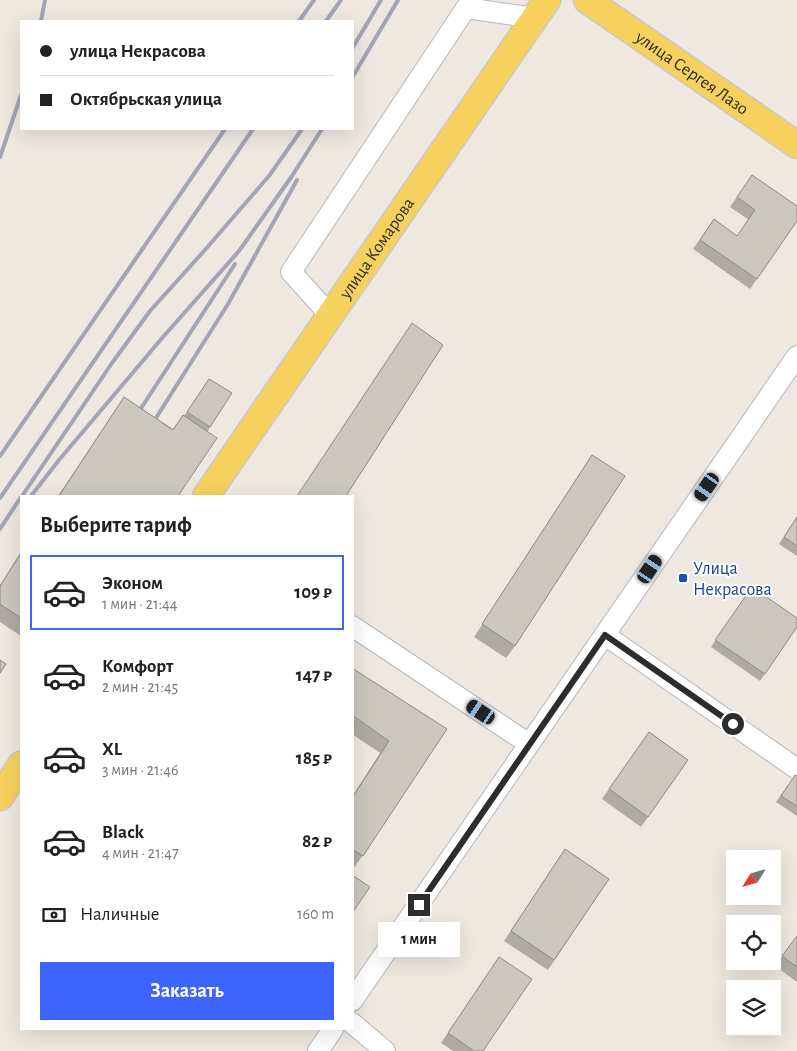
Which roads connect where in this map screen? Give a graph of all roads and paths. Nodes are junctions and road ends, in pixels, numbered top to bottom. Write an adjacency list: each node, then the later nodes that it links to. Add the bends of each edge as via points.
1 (588, 0): 3 (main road, улица Сергея Лазо)
2 (540, 9): 4 (main road, улица Комарова); 4 (street, via 466,8 290,272)
3 (797, 145)
4 (330, 315): 6 (main road, улица Комарова)
5 (797, 356): 8 (street)
6 (207, 495)
7 (354, 627): 9 (street)
8 (605, 635): 9 (street); 11 (street)
9 (529, 744): 13 (street)
10 (20, 767): 12 (main road)
11 (797, 768)
12 (0, 797)
13 (354, 998)
14 (354, 1025): 17 (street)
15 (333, 1030): 16 (street)
16 (318, 1051)
17 (386, 1051)

